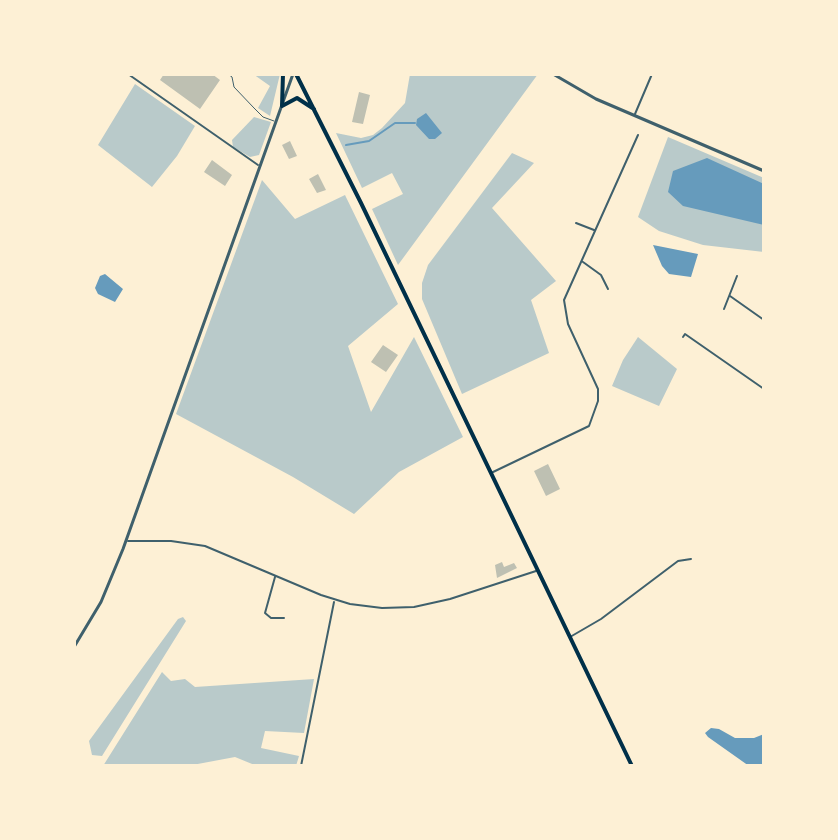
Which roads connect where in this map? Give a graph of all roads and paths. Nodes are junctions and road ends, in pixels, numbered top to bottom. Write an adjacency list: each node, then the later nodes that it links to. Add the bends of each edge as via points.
1 (128, 74): 12 (street)
2 (228, 74): 10 (lane, via 261,115)
3 (283, 74): 7 (main road)
4 (295, 74): 7 (street); 8 (main road)
5 (553, 74): 9 (street)
6 (652, 74): 9 (street)
7 (282, 106): 8 (main road, via 297,98); 10 (street)
8 (315, 110): 24 (main road)
9 (634, 115): 13 (street)
10 (277, 122): 12 (street)
11 (638, 135): 15 (street)
12 (260, 166): 25 (street)
13 (764, 171)
14 (576, 223): 15 (street)
15 (594, 230): 16 (street)
16 (582, 261): 18 (street, via 601,275); 24 (street, via 564,312 598,389 589,426)
17 (737, 276): 19 (street)
18 (608, 289)
19 (730, 296): 20 (street); 21 (street)
20 (724, 309)
21 (764, 320)
22 (683, 337): 23 (street)
23 (764, 389)
24 (490, 473): 27 (main road)
25 (126, 540): 28 (street, via 205,546); 32 (street, via 101,602)
26 (691, 559): 31 (street, via 678,561)
27 (537, 571): 29 (street, via 414,607); 31 (main road)
28 (276, 576): 29 (street); 30 (street, via 265,613)
29 (335, 600): 33 (street)
30 (284, 618)
31 (569, 637): 34 (main road)
32 (74, 647)
33 (301, 766)
34 (632, 766)

